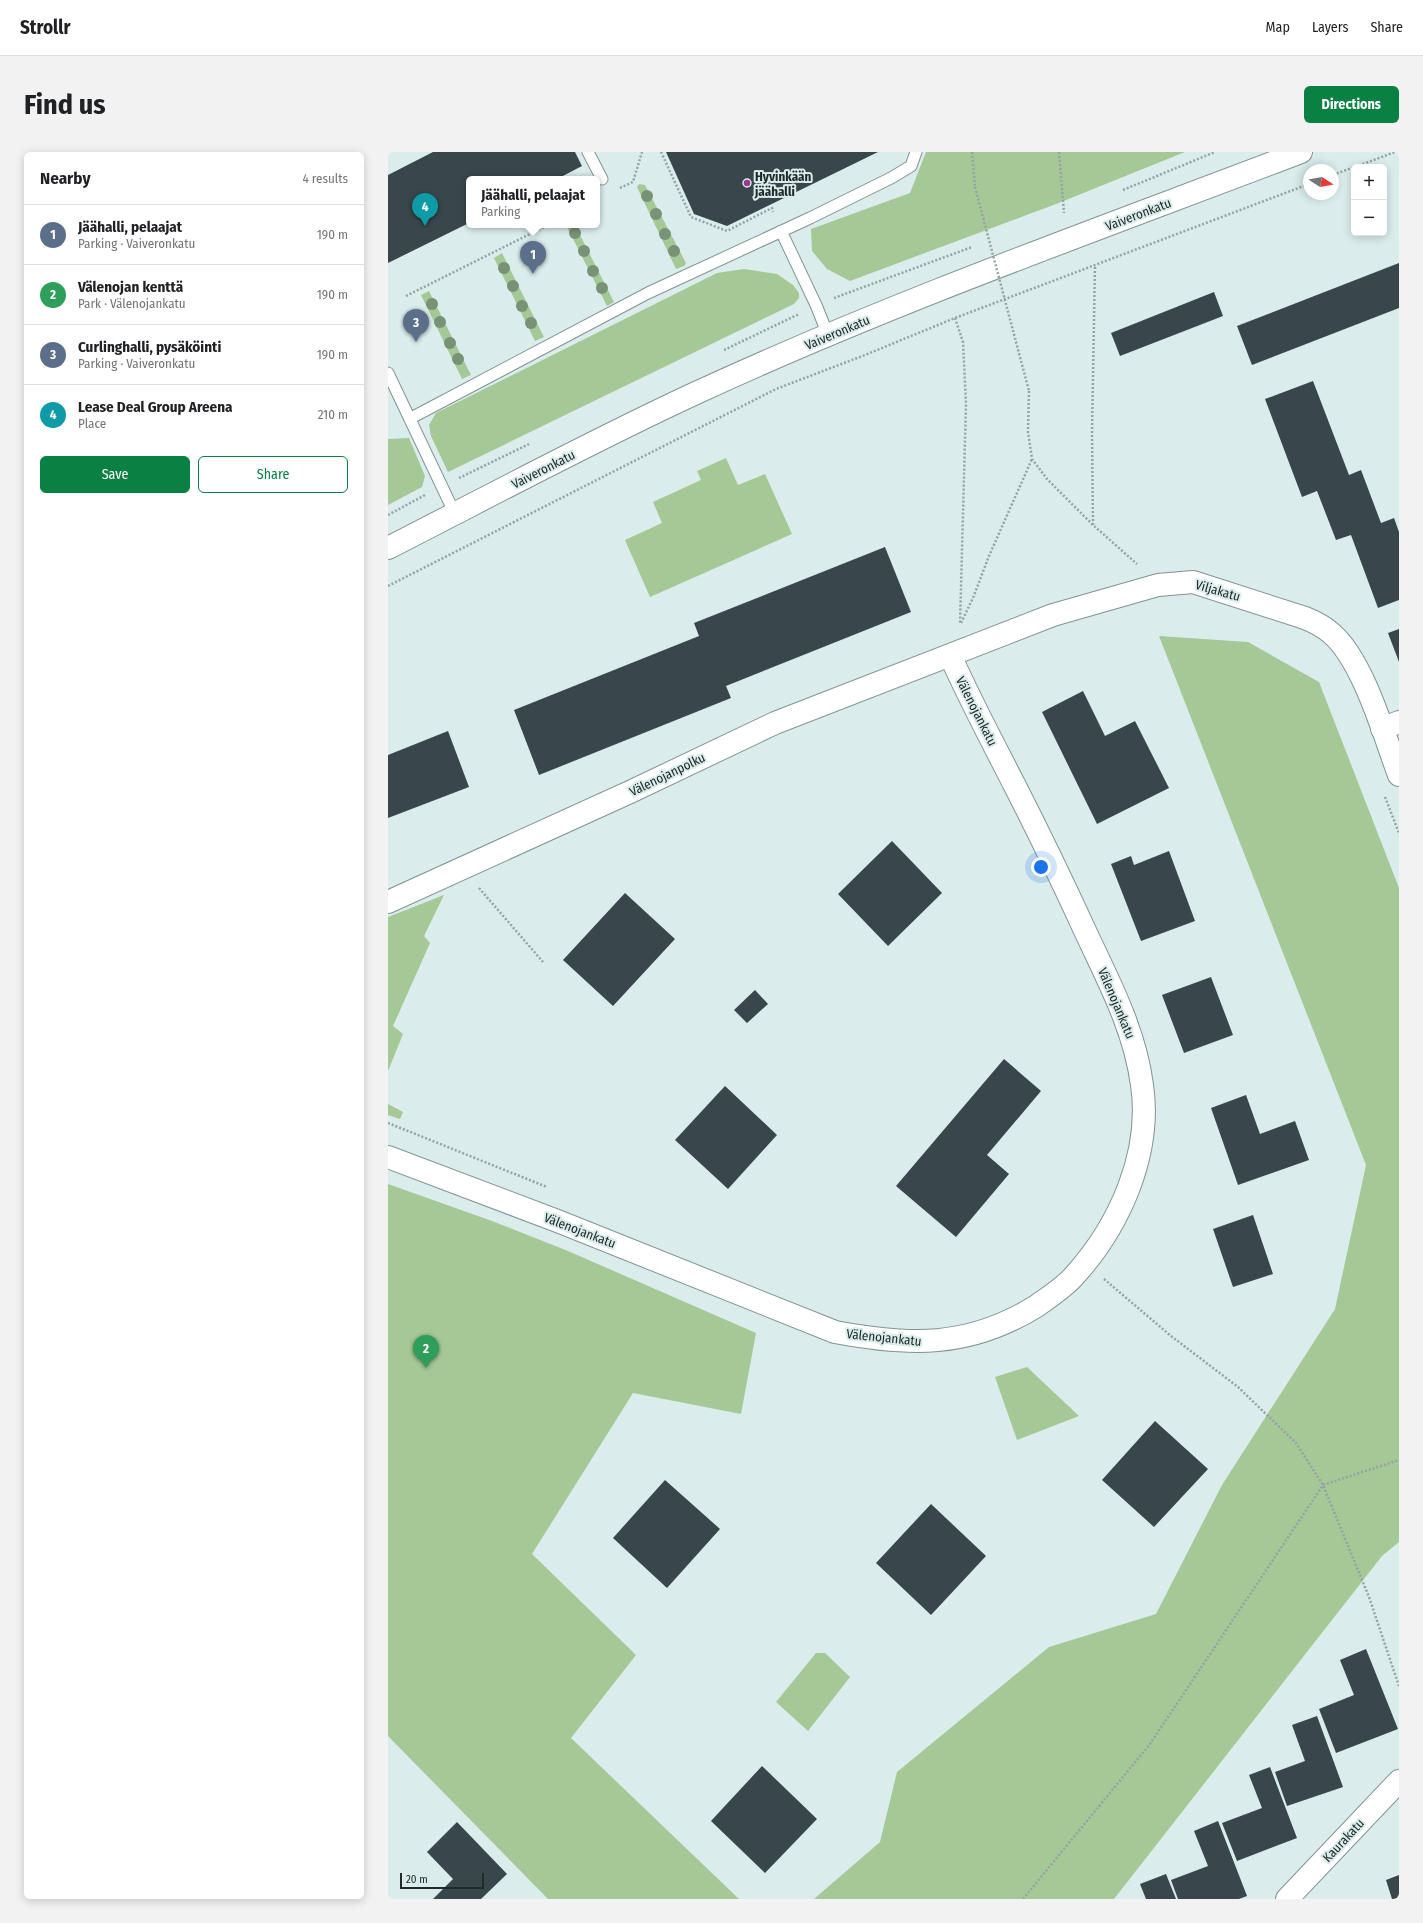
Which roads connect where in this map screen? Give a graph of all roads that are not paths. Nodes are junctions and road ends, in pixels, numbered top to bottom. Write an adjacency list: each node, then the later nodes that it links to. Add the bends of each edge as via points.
1 (588, 152): 4 (lane)
2 (916, 152): 5 (lane, via 911,166 891,178)
3 (1301, 152): 6 (street, Vaiveronkatu)
4 (602, 179)
5 (781, 231): 6 (lane); 8 (lane, via 648,293)
6 (828, 335): 9 (street, Vaiveronkatu, via 690,396)
7 (388, 373): 8 (lane)
8 (411, 418): 9 (lane)
9 (455, 514): 10 (street, Vaiveronkatu)
10 (388, 548)
11 (950, 655): 12 (street, Viljakatu, via 1053,615 1158,585 1193,582 1321,625 1332,633 1349,654); 14 (street, Välenojanpolku, via 775,723); 15 (street, Välenojankatu, via 1051,857 1124,1013 1136,1049 1143,1086 1140,1149 1120,1209 1104,1238 1067,1285 1022,1315 970,1335 931,1342 906,1342 835,1332 560,1222)
12 (1390, 725): 13 (street, Viljakatu)
13 (1399, 775)
14 (388, 902)
15 (388, 1157)
16 (1399, 1781): 17 (street, Kaurakatu)
17 (1287, 1899)

